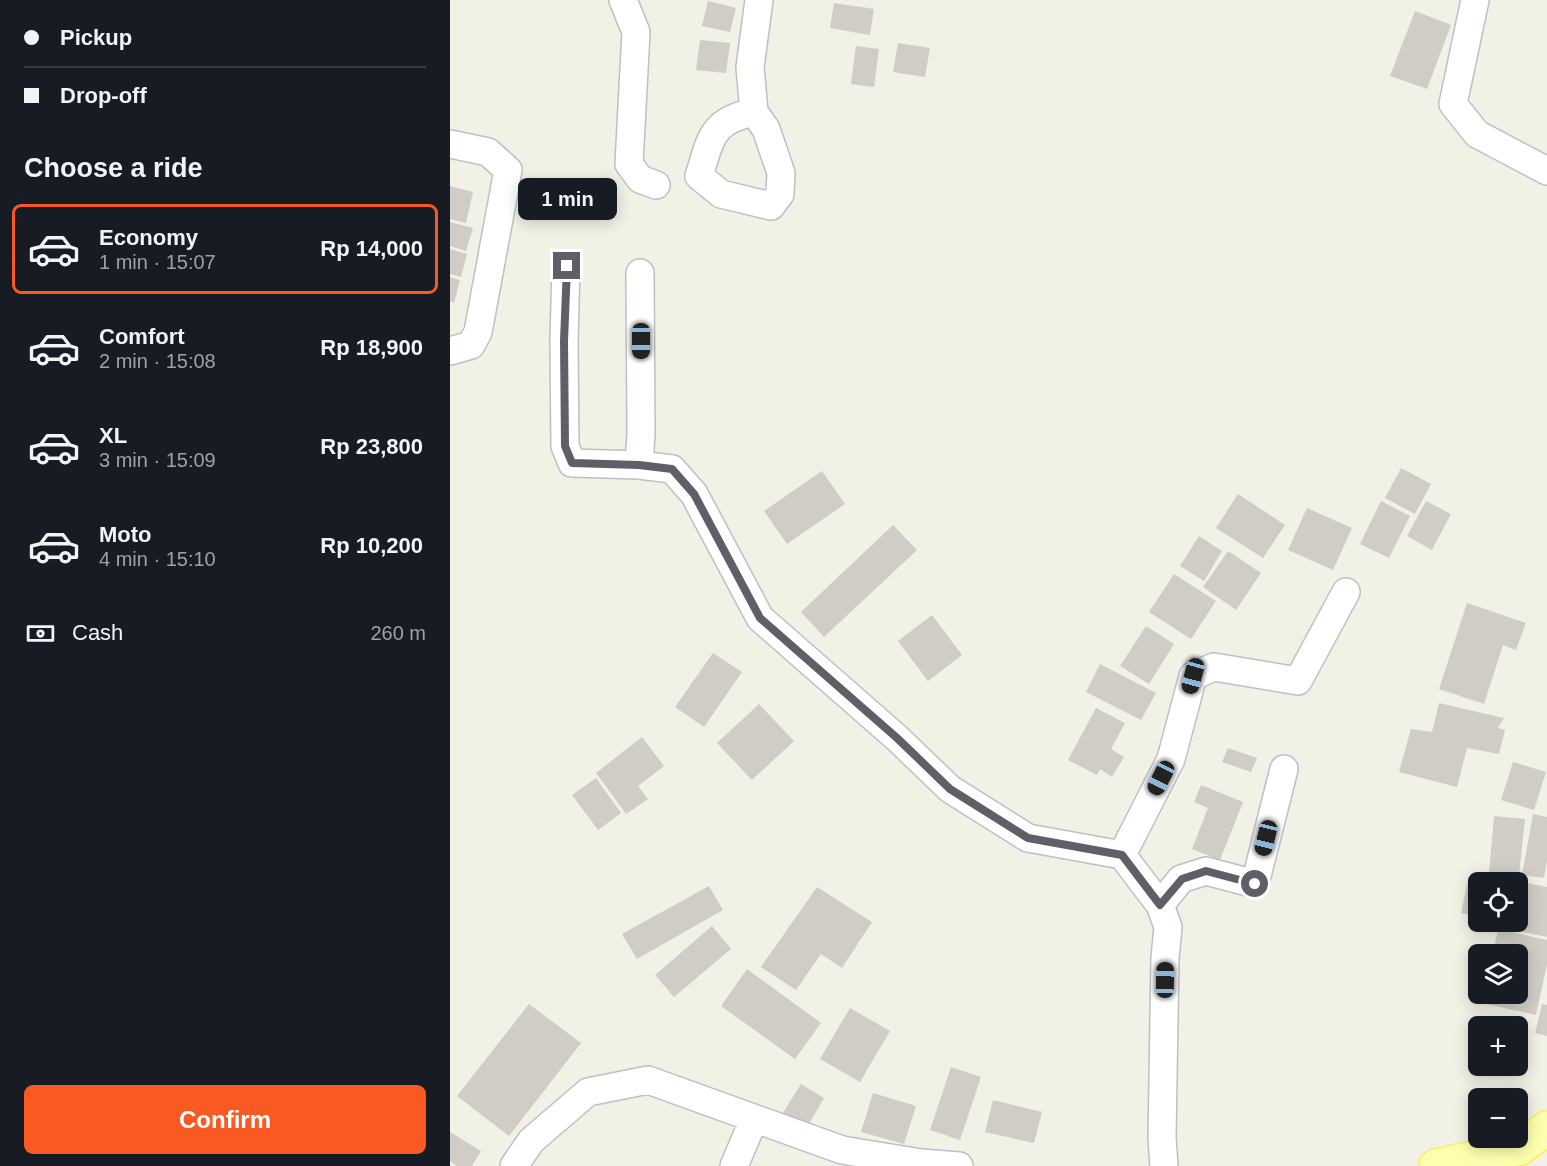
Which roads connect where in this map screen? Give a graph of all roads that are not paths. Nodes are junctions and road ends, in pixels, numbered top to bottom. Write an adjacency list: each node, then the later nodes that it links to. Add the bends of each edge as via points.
1 (623, 0): 7 (street, via 636,32 629,164 640,179)
2 (759, 0): 4 (street, via 750,67)
3 (1475, 0): 6 (street, via 1453,104 1478,134)
4 (754, 112)
5 (450, 144): 10 (street, via 488,152 508,170 478,332 471,345)
6 (1547, 171)
7 (656, 185)
8 (567, 266): 11 (street, via 565,446 572,463)
9 (640, 273): 11 (street)
10 (450, 351)
11 (639, 465): 14 (street, via 672,469 694,494 760,618 950,789 1028,838)
12 (1346, 592): 14 (street, via 1298,681 1214,667 1193,676 1171,759)
13 (1284, 769): 15 (street, via 1255,884 1206,871 1182,879)
14 (1122, 855): 15 (street)
15 (1160, 905): 22 (street, via 1168,927)
16 (754, 1119): 19 (street, via 648,1080 588,1092 531,1141); 20 (street); 21 (street, via 842,1150)
17 (1547, 1128): 18 (main road)
18 (1521, 1157): 23 (main road)
19 (514, 1166)
20 (734, 1166)
21 (959, 1166)
22 (1164, 1166)
23 (1436, 1166)

